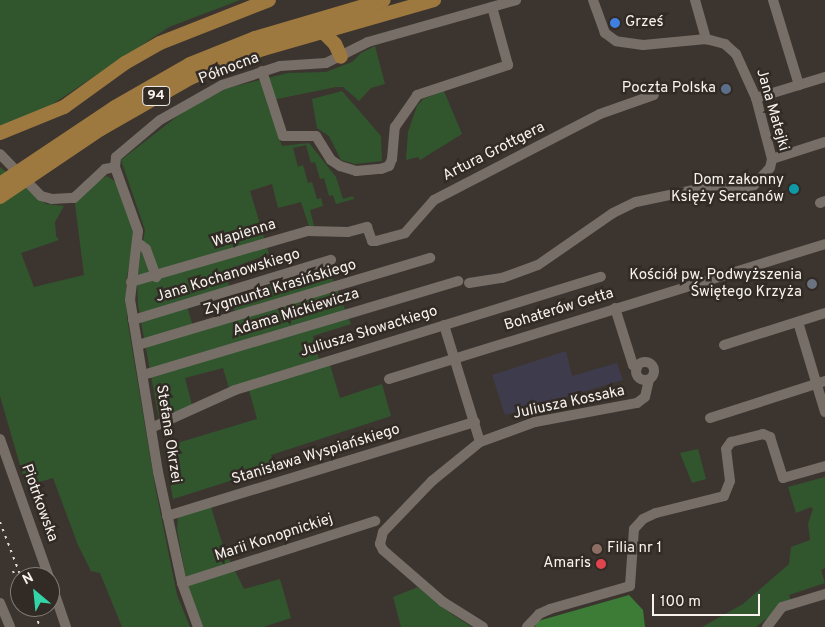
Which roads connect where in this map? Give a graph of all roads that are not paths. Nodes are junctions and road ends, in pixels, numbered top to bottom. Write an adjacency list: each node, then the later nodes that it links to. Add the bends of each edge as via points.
1 (269, 0): 20 (main road, via 160,43 124,63 64,107)
2 (361, 0): 10 (main road)
3 (384, 0): 10 (main road, 94)
4 (434, 0): 11 (main road, 94)
5 (516, 0): 9 (street, Północna)
6 (594, 0): 12 (street, Jana Matejki, via 605,32 616,41 643,44)
7 (695, 0): 12 (street)
8 (773, 0): 16 (street)
9 (492, 7): 13 (street, Północna, via 368,42); 14 (street, via 508,65 417,95 395,127 389,166 381,169 356,171 340,166 331,160 316,136 283,136)
10 (341, 12): 19 (main road, 94, via 210,55 163,78)
11 (322, 31): 13 (main road, via 335,44); 19 (main road, 94, via 262,49 190,78)
12 (706, 38): 18 (street, Jana Matejki, via 725,44 736,54)
13 (341, 57): 14 (street, Północna, via 311,66 280,66)
14 (262, 71): 24 (street, Północna, via 204,93 160,120 119,152)
15 (825, 77): 16 (street)
16 (799, 85): 18 (street)
17 (654, 95): 27 (street, Artura Grottgera, via 600,114 434,200 404,233 376,242 372,241)
18 (756, 98): 23 (street, Jana Matejki)
19 (98, 124): 25 (main road, 94); 26 (main road, 94)
20 (0, 133)
21 (825, 142): 23 (street)
22 (0, 154): 24 (street, via 41,196 52,199 74,198 105,169)
23 (772, 158): 36 (street, Jana Matejki, via 770,168 754,185 680,191 636,202 613,212 538,265 502,278)
24 (115, 167): 28 (street, Stefana Okrzei, via 138,231)
25 (0, 184)
26 (0, 197)
27 (367, 227): 32 (street, Wapienna, via 348,232 301,232)
28 (138, 243): 32 (street, Stefana Okrzei, via 146,249); 35 (street, Stefana Okrzei)
29 (825, 244): 37 (street, Bohaterów Getta)
30 (430, 258): 42 (street, Zygmunta Krasińskiego)
31 (331, 260): 39 (street, Jana Kochanowskiego)
32 (156, 277): 35 (street, Wapienna)
33 (601, 277): 41 (street, Juliusza Słowackiego)
34 (458, 281): 45 (street, Adama Mickiewicza)
35 (131, 282): 39 (street, Stefana Okrzei)
36 (469, 283)
37 (615, 308): 44 (street, Bohaterów Getta); 53 (street, Juliusza Kossaka, via 633,365 637,368 643,363 650,364 654,370 645,397 637,403 535,422)
38 (825, 313): 40 (street)
39 (133, 320): 42 (street, Stefana Okrzei)
40 (798, 322): 43 (street); 47 (street)
41 (444, 325): 44 (street); 51 (street, Juliusza Słowackiego, via 235,390)
42 (138, 345): 45 (street, Stefana Okrzei)
43 (724, 345)
44 (454, 359): 46 (street, Bohaterów Getta); 50 (street)
45 (143, 375): 51 (street, Stefana Okrzei)
46 (389, 379)
47 (821, 383): 48 (street); 49 (street)
48 (825, 412)
49 (710, 418)
50 (475, 422): 53 (street); 55 (street, Stanisława Wyspiańskiego)
51 (151, 428): 55 (street, Stefana Okrzei)
52 (0, 439): 57 (street, Piotrkowska)
53 (480, 442): 65 (street, Juliusza Kossaka, via 432,481 380,537 383,550 443,602)
54 (825, 466): 66 (street, via 784,478 770,437 763,434 726,445 730,481 724,496 656,513 643,519 634,529 630,586 550,609 539,614)
55 (167, 516): 58 (street, Stefana Okrzei)
56 (375, 521): 58 (street, Marii Konopnickiej)
57 (46, 567)
58 (182, 583): 64 (street, Stefana Okrzei)
59 (825, 594): 67 (street, via 782,607)
60 (0, 603): 62 (street)
61 (60, 609): 63 (street, Piotrkowska)
62 (10, 627)
63 (66, 627)
64 (198, 627)
65 (483, 627)
66 (527, 627)
67 (767, 627)

